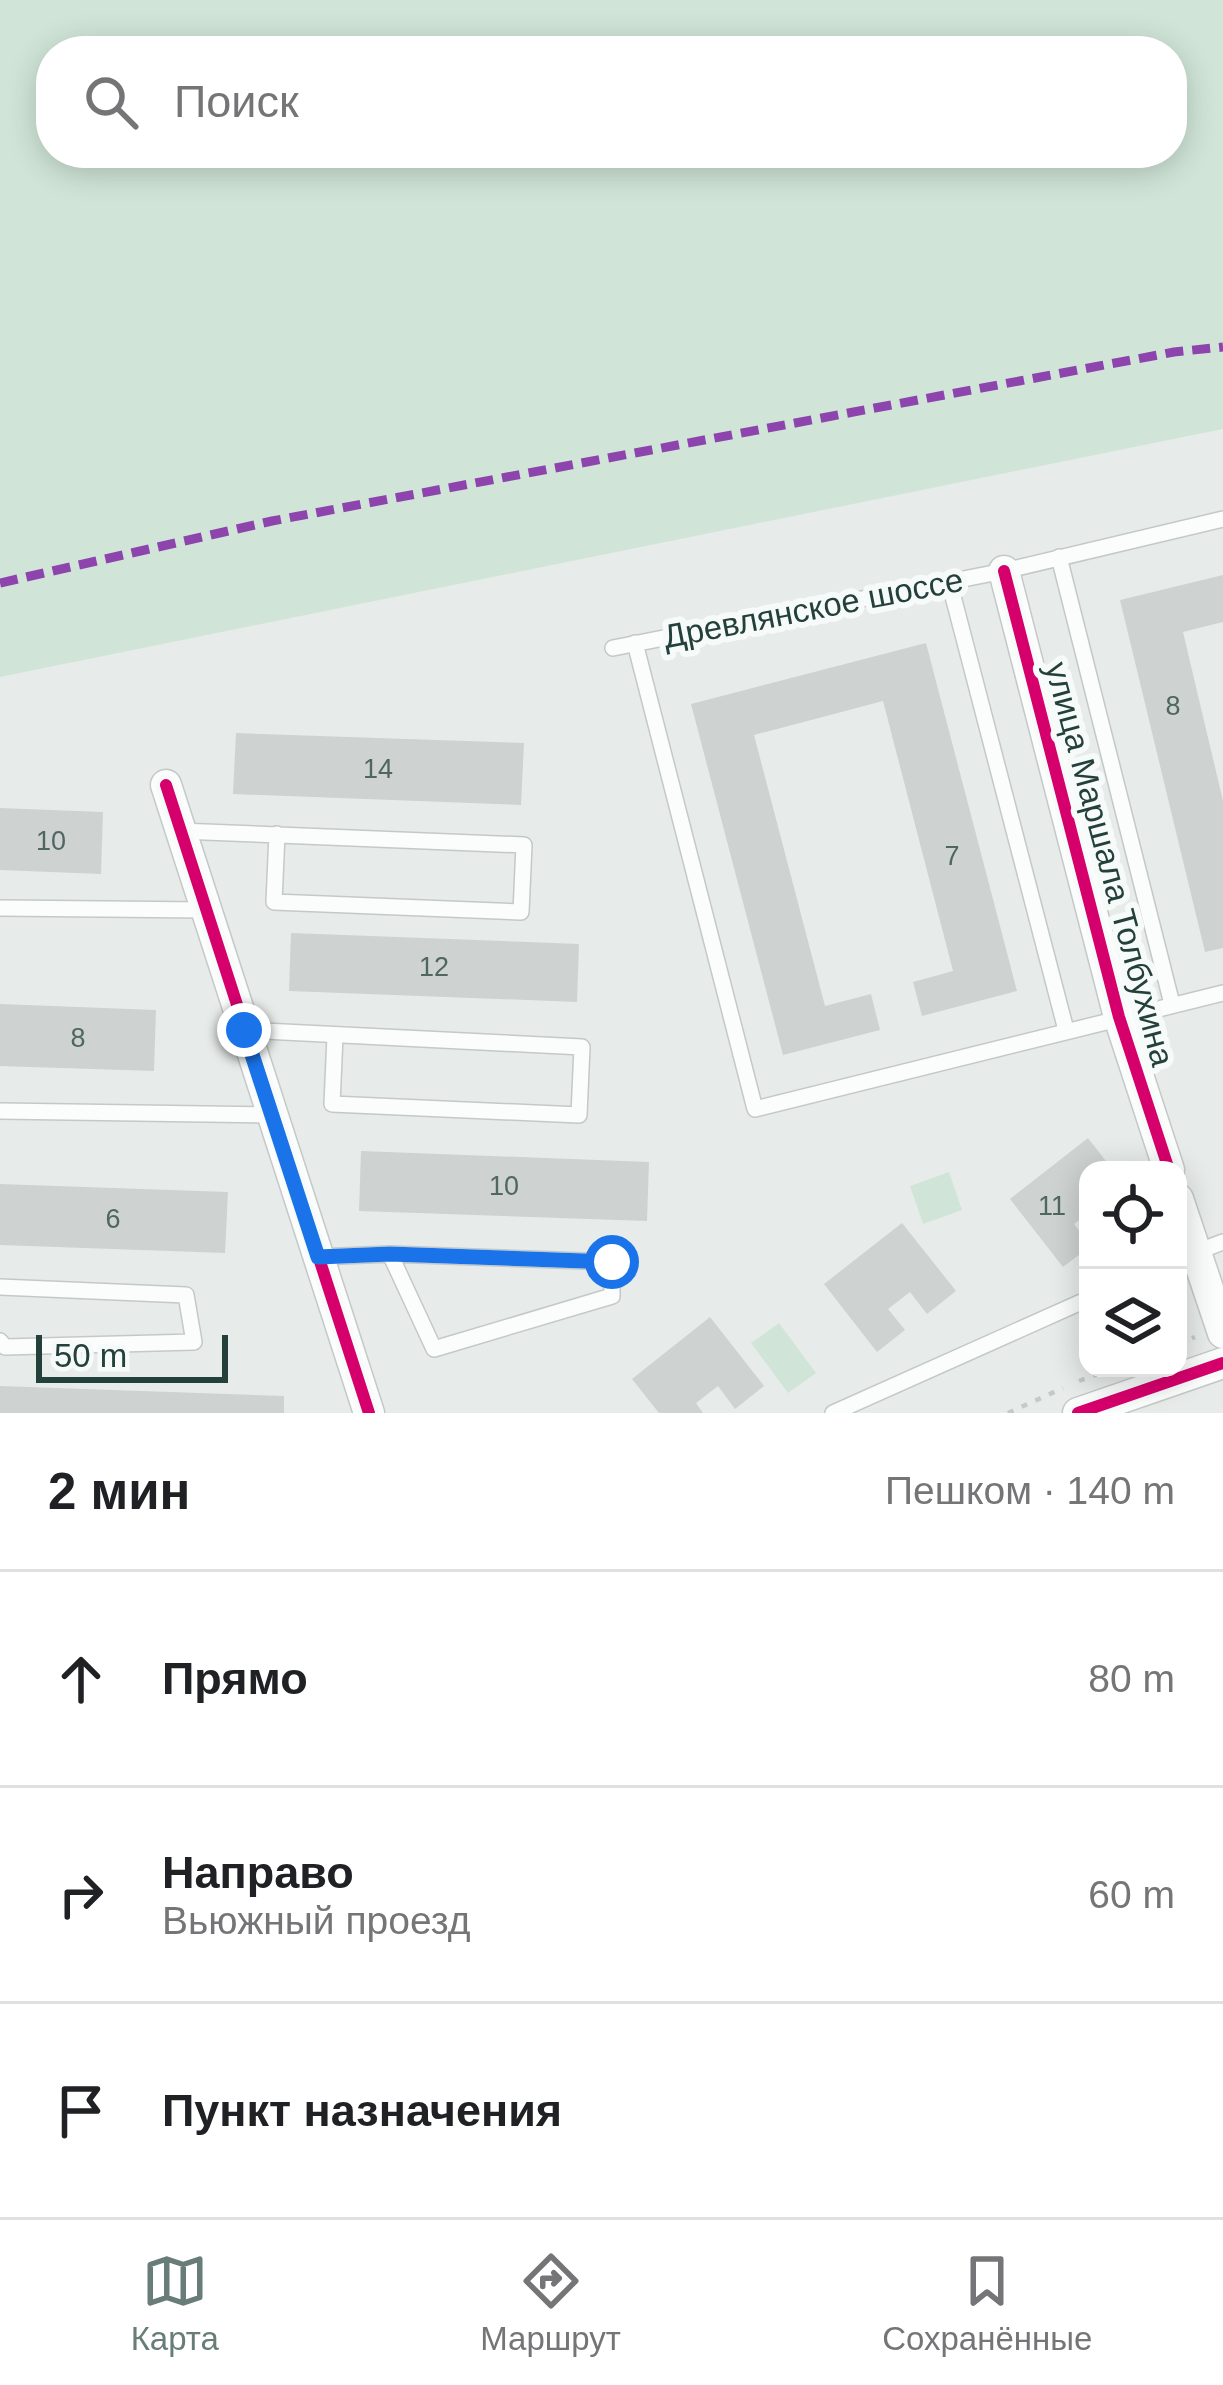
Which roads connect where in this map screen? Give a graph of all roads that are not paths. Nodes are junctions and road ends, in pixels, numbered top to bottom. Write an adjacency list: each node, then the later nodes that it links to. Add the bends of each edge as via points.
1 (1223, 519): 2 (lane, Древлянское шоссе)
2 (1059, 557): 3 (lane, Древлянское шоссе); 13 (lane)
3 (1004, 571): 4 (lane, Древлянское шоссе); 14 (street, улица Маршала Толбухина)
4 (949, 581): 5 (lane, Древлянское шоссе); 16 (lane)
5 (635, 643): 6 (lane, Древлянское шоссе); 16 (lane, via 755,1109)
6 (613, 648)
7 (166, 784): 8 (street)
8 (180, 831): 9 (lane); 11 (street)
9 (277, 834): 9 (lane, via 524,845 520,912 274,902)
10 (0, 908): 11 (lane)
11 (206, 910): 15 (street)
12 (1223, 993): 13 (lane)
13 (1172, 1004): 14 (lane)
14 (1119, 1017): 16 (lane); 20 (street, улица Маршала Толбухина)
15 (244, 1030): 17 (lane); 19 (street)
16 (1066, 1030)
17 (335, 1036): 17 (lane, via 582,1047 579,1115 332,1104)
18 (0, 1111): 19 (lane)
19 (272, 1115): 24 (street)
20 (1165, 1161)
21 (1187, 1221): 22 (street)
22 (1199, 1251): 27 (street)
23 (390, 1254): 23 (lane, via 612,1262 612,1296 434,1349); 24 (lane)
24 (318, 1257): 30 (street)
25 (0, 1287): 28 (lane, via 186,1295 194,1342)
26 (1079, 1303): 31 (lane)
27 (1223, 1333)
28 (0, 1341)
29 (1223, 1363): 32 (street)
30 (369, 1413)
31 (833, 1413)
32 (1078, 1413)

